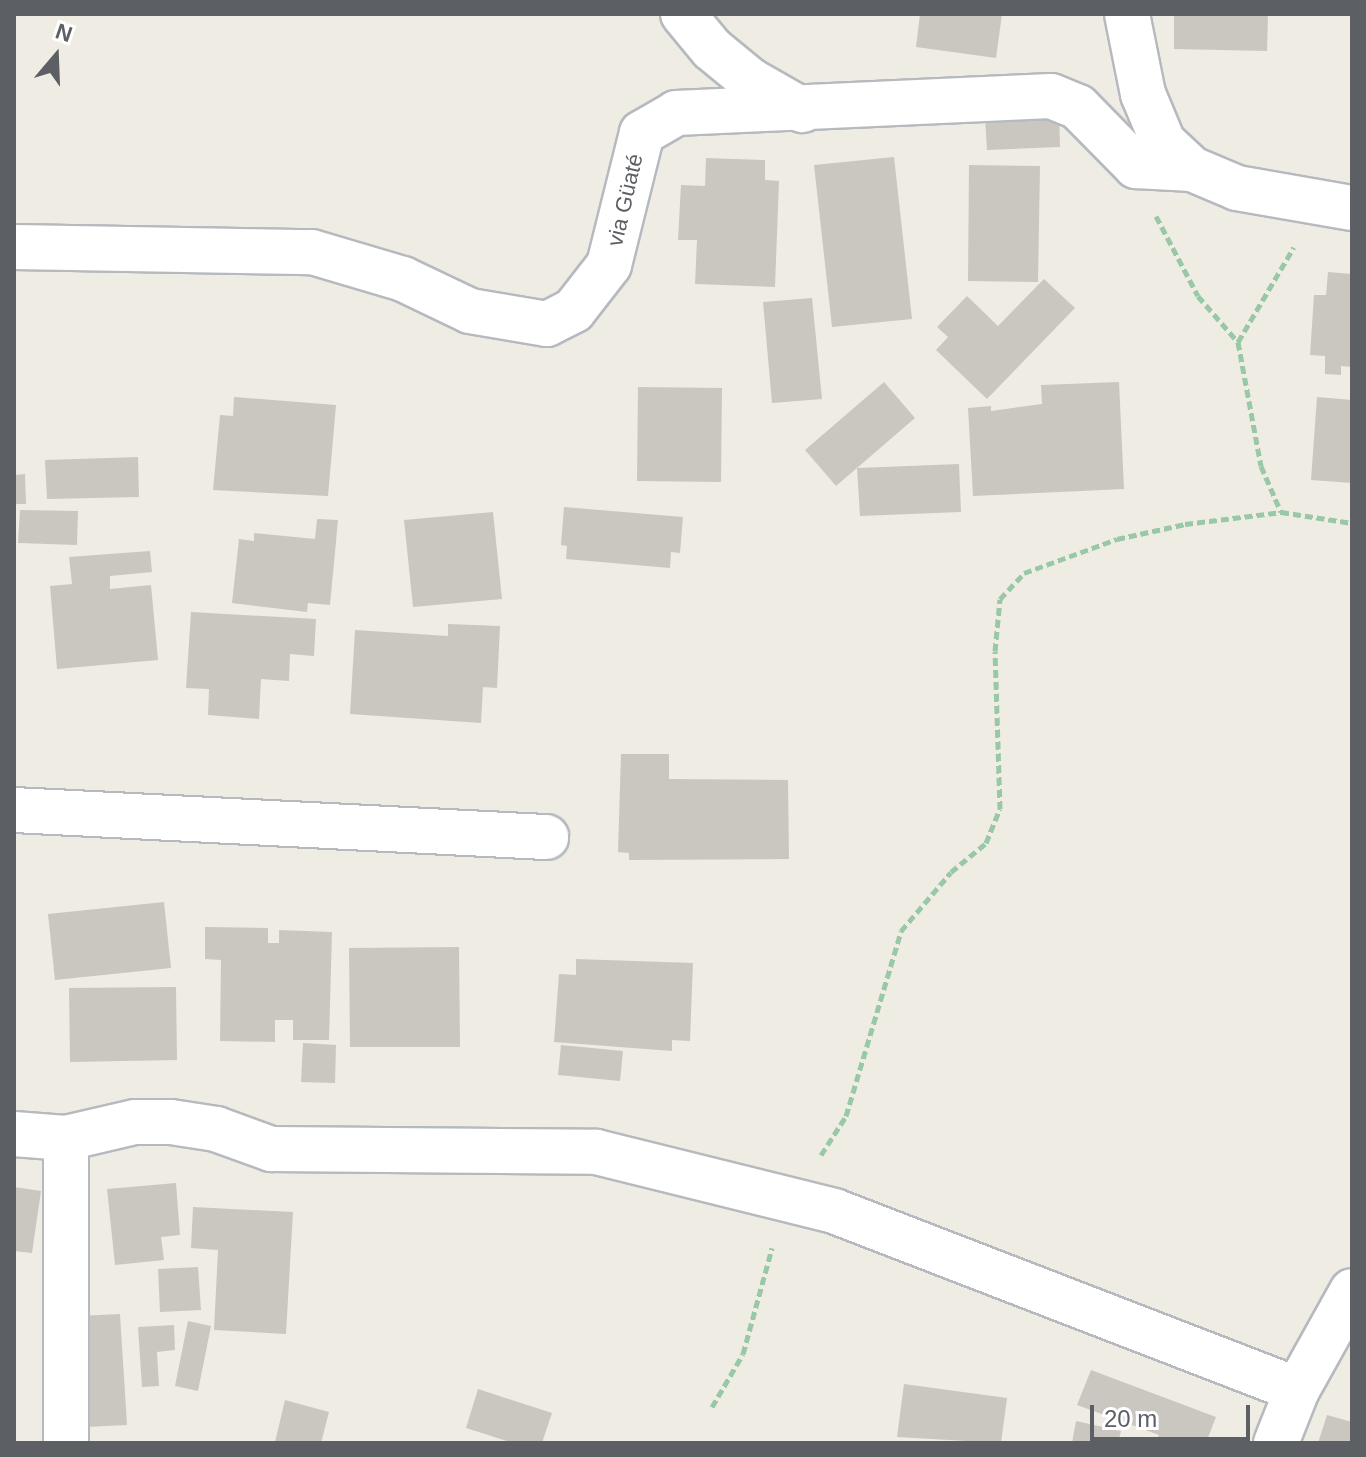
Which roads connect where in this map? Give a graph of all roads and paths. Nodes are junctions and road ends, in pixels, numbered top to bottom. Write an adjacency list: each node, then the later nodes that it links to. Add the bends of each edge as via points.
1 (683, 14): 3 (street, via 712,49 751,81)
2 (1127, 14): 5 (street, via 1143,94 1163,142)
3 (802, 110): 4 (street, via Güaté, via 1051,96 1078,107); 7 (street, via Güaté, via 676,113 642,133 609,265 574,310 547,324 470,311 381,270 312,252)
4 (1136, 166): 5 (street); 8 (path, via 1198,296)
5 (1192, 169): 6 (street, via 1237,188)
6 (1342, 206): 8 (path, via 1281,262)
7 (14, 247)
8 (1238, 342): 9 (path, via 1261,466)
9 (1281, 512): 10 (path); 15 (path, via 1117,539 1024,573 1000,599 995,651 1000,809 986,843 951,872 901,931 846,1116)
10 (1352, 523)
11 (14, 810): 12 (street)
12 (546, 837)
13 (14, 1134): 14 (street)
14 (66, 1138): 15 (street, via 135,1122 171,1122 216,1129 271,1149 596,1152); 19 (street)
15 (788, 1201): 17 (street, via 834,1211); 18 (path, via 743,1354)
16 (1352, 1291): 17 (street)
17 (1297, 1390): 20 (street)
18 (712, 1407)
19 (66, 1443)
20 (1276, 1443)

